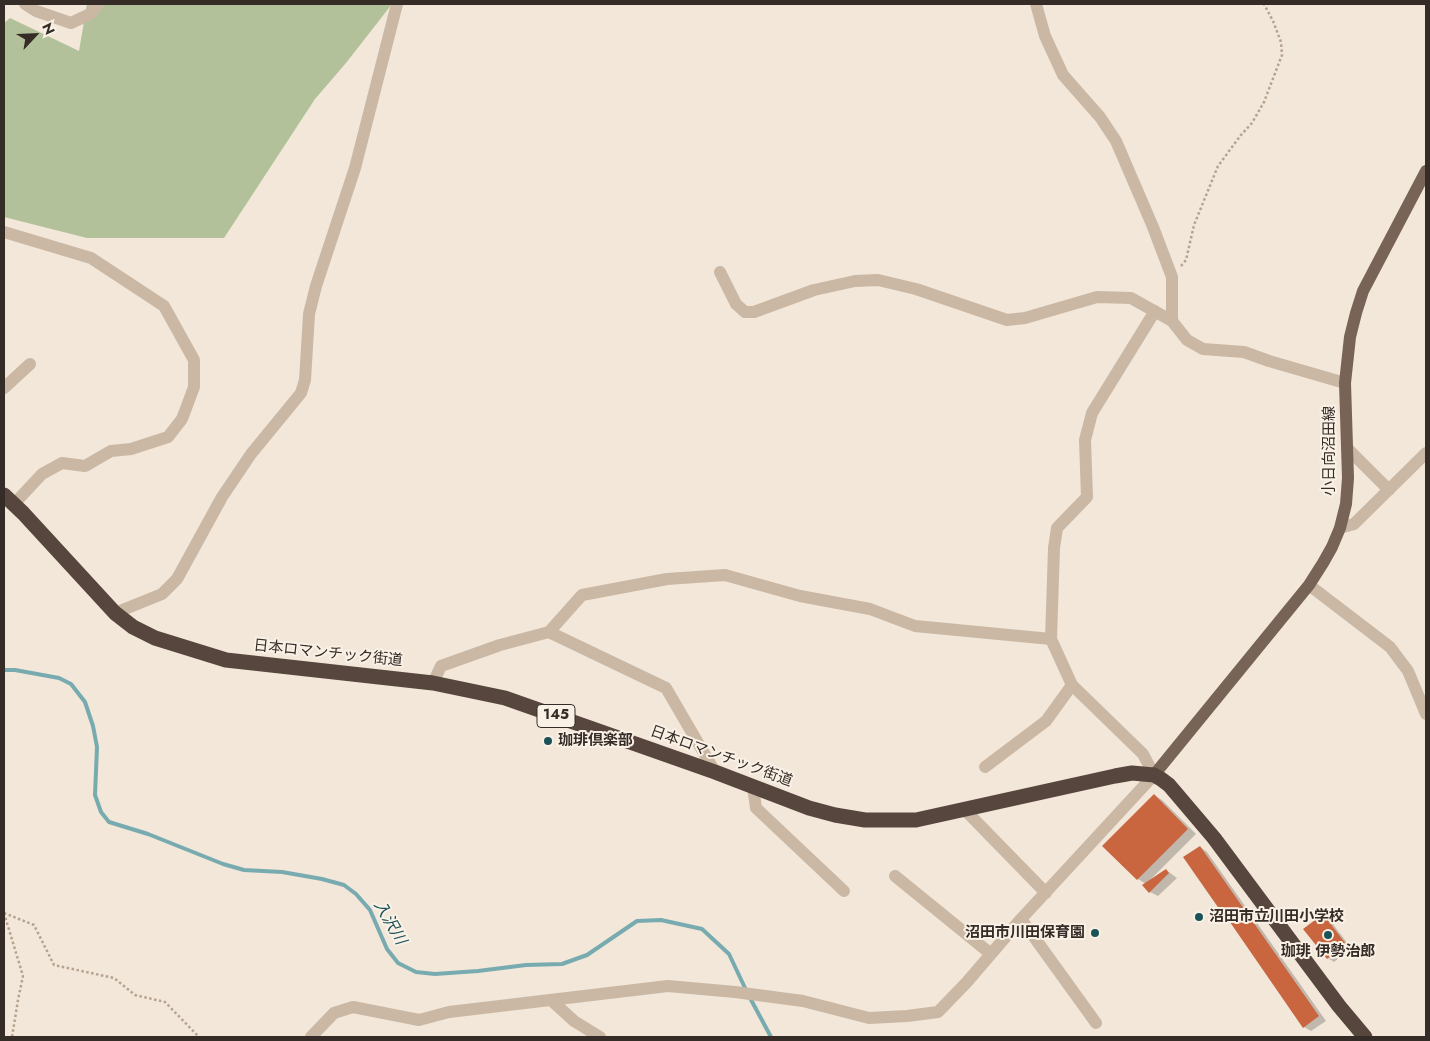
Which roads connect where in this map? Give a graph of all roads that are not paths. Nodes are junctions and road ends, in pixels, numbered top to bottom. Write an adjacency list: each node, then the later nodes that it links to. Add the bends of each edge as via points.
1 (25, 4): 2 (street, via 71,23 90,14)
2 (98, 4)
3 (397, 4): 19 (street, via 355,168 309,314 305,380 301,393 250,454 177,579 162,594)
4 (1036, 4): 9 (street, via 1045,36 1063,75 1100,117 1116,141 1153,227 1172,277)
5 (1426, 171): 11 (main road, 小日向沼田線, via 1363,291 1350,338)
6 (4, 232): 16 (street, via 91,258 164,306 194,360 194,388 182,419 168,437 131,449 111,451 85,466 62,463)
7 (720, 272): 8 (street, via 736,304 745,312 754,312 814,290 855,281 878,280 916,289 1007,320 1025,318 1097,297 1131,298)
8 (1154, 311): 9 (street); 21 (street, via 1092,414 1085,440 1087,497 1057,528)
9 (1172, 321): 11 (street, via 1187,340 1203,349 1244,352)
10 (30, 364): 12 (street)
11 (1345, 383): 13 (main road, 小日向沼田線)
12 (4, 388)
13 (1347, 448): 15 (street); 17 (main road, 小日向沼田線, via 1346,504)
14 (1426, 453): 15 (street)
15 (1389, 490): 17 (street, via 1354,524)
16 (9, 499): 19 (highway, 日本ロマンチック街道 / 145)
17 (1340, 528): 18 (main road, 小日向沼田線, via 1324,563)
18 (1309, 585): 24 (street, via 1390,647 1408,671); 27 (main road, 小日向沼田線)
19 (115, 613): 22 (highway, 日本ロマンチック街道 / 145, via 155,638 226,660)
20 (549, 632): 21 (street, via 582,595 666,579 725,575 800,596 870,609 915,626); 22 (street, via 441,666); 26 (street, via 666,688)
21 (1051, 639): 23 (street)
22 (433, 684): 26 (highway, 日本ロマンチック街道 / 145, via 506,698)
23 (1072, 685): 25 (street, via 1046,721); 27 (street, via 1144,754)
24 (1426, 714)
25 (985, 766)
26 (715, 772): 28 (highway, 日本ロマンチック街道 / 145)
27 (1154, 775): 29 (highway, 日本ロマンチック街道 / 145, via 1132,773 1115,776); 32 (street); 39 (highway, via 1169,785 1214,838)
28 (754, 787): 29 (highway, 日本ロマンチック街道 / 145, via 809,808 864,820 916,820); 31 (street, via 756,808)
29 (965, 810): 32 (street)
30 (895, 876): 34 (street)
31 (844, 891)
32 (1046, 892): 33 (street)
33 (1021, 919): 34 (street); 36 (street)
34 (992, 954): 35 (street, via 938,1012 907,1016 869,1018 803,1001 668,986)
35 (551, 1000): 37 (street, via 449,1012 418,1020 353,1007 334,1013); 38 (street, via 574,1022)
36 (1096, 1023)
37 (311, 1037)
38 (600, 1037)
39 (1365, 1037)

